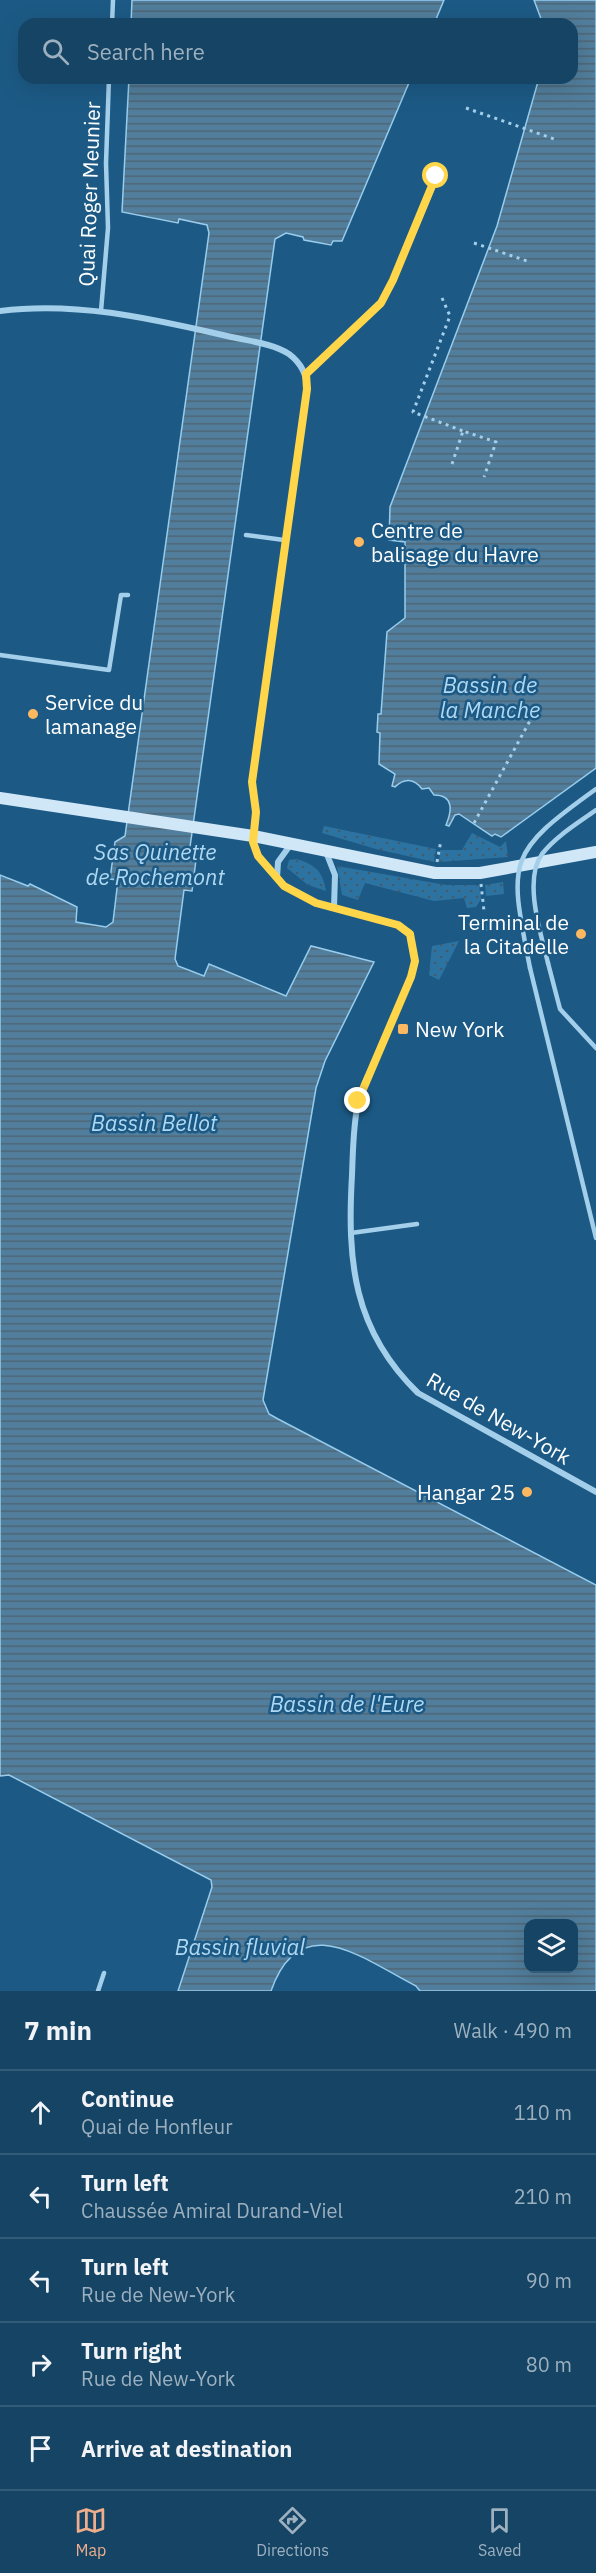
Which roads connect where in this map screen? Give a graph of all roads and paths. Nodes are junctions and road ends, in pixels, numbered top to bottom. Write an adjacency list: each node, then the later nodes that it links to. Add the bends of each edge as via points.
1 (113, 0): 2 (lane)
2 (112, 18)
3 (109, 84): 11 (lane, Quai Roger Meunier, via 108,228)
4 (466, 108): 5 (path)
5 (557, 140)
6 (436, 176): 12 (street, via 381,303)
7 (474, 243): 8 (path)
8 (530, 262)
9 (442, 298): 13 (path, via 450,316 413,412)
10 (0, 311): 11 (street, via 31,307)
11 (101, 311): 12 (street, via 262,345 288,354)
12 (306, 374): 17 (street)
13 (463, 431): 14 (path); 15 (path, via 496,442)
14 (452, 464)
15 (484, 477)
16 (246, 535): 17 (lane)
17 (284, 540): 25 (street, via 252,782 256,812)
18 (128, 595): 19 (lane, via 122,595 109,670)
19 (0, 655)
20 (537, 708): 24 (path)
21 (596, 789): 38 (lane, bridge, via 548,824 522,857 516,898)
22 (0, 798): 25 (main road)
23 (596, 810): 35 (lane, bridge, via 550,845 534,874 534,900 560,1009)
24 (474, 823)
25 (253, 836): 27 (main road); 31 (street, Rue de New-York, via 258,856)
26 (441, 840): 30 (path)
27 (291, 844): 28 (main road); 31 (street, via 278,862)
28 (326, 851): 29 (main road, via 435,873 466,874); 33 (street, via 335,875)
29 (596, 852)
30 (437, 864)
31 (277, 879): 33 (street, Rue de New-York, via 316,903)
32 (483, 897): 34 (path)
33 (334, 908): 37 (street, Rue de New-York, via 398,925 410,934 415,961 358,1101)
34 (484, 911)
35 (596, 1048)
36 (417, 1224): 37 (lane)
37 (351, 1233): 39 (street, Rue de New-York, via 351,1258 360,1299 380,1348 395,1371 418,1392)
38 (596, 1238)
39 (596, 1492)
40 (104, 1973): 41 (lane)
41 (98, 1991)

